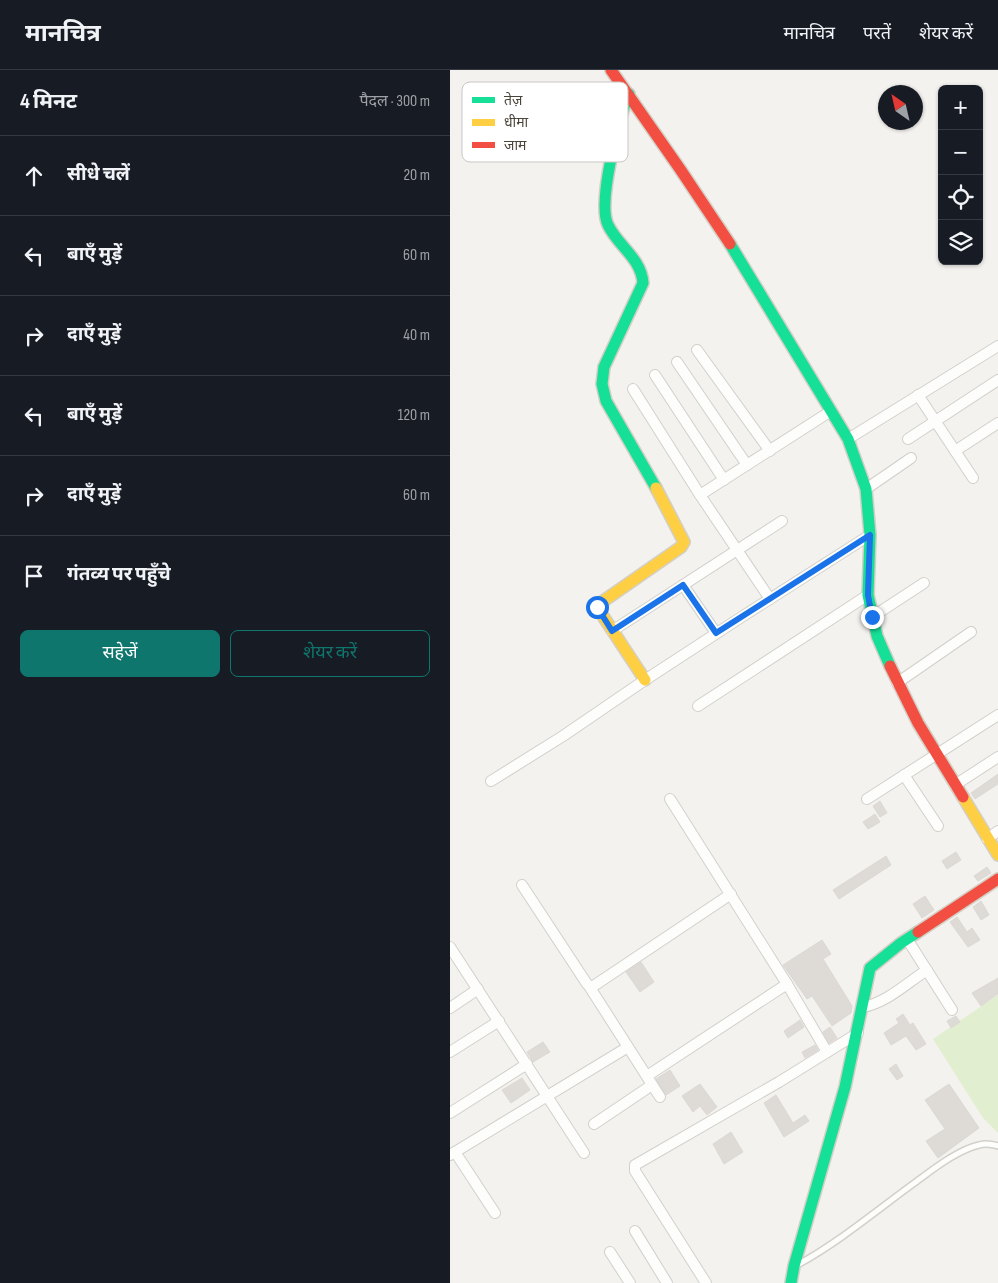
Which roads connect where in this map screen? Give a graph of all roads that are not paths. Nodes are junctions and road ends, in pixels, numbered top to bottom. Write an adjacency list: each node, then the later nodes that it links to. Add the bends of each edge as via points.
1 (611, 70): 2 (street)
2 (620, 82)
3 (629, 94): 12 (street, via 741,262)
4 (611, 162): 33 (street, via 605,219 638,266 643,283 604,367 602,390 684,542 597,605)
5 (998, 346): 11 (street)
6 (697, 350): 17 (street)
7 (677, 362): 20 (street)
8 (655, 375): 22 (street)
9 (998, 380): 13 (street)
10 (633, 388): 24 (street)
11 (918, 395): 13 (street); 16 (street)
12 (831, 411): 16 (street); 17 (street)
13 (935, 422): 15 (street); 18 (street)
14 (998, 423): 18 (street)
15 (908, 439)
16 (848, 440): 23 (street)
17 (770, 451): 20 (street)
18 (955, 451): 21 (street)
19 (911, 458): 23 (street)
20 (747, 466): 22 (street)
21 (973, 478)
22 (724, 480): 24 (street)
23 (866, 489): 26 (street)
24 (700, 495): 27 (street)
25 (782, 520): 27 (street)
26 (870, 535): 30 (street); 31 (street)
27 (737, 550): 29 (street); 31 (street)
28 (924, 583): 32 (street)
29 (683, 585): 33 (street); 35 (street)
30 (868, 595): 32 (street); 38 (street)
31 (770, 599): 35 (street)
32 (872, 617): 37 (street)
33 (612, 631): 36 (street)
34 (971, 632): 37 (street)
35 (716, 633): 36 (street)
36 (645, 680): 43 (street)
37 (897, 683): 40 (street)
38 (698, 706)
39 (998, 715): 40 (street)
40 (937, 754): 42 (street); 44 (street)
41 (998, 757): 44 (street)
42 (904, 775): 46 (street); 47 (street)
43 (491, 781)
44 (955, 785): 49 (street)
45 (670, 799): 53 (street)
46 (867, 799)
47 (938, 826)
48 (998, 831): 49 (street)
49 (987, 838): 50 (street)
50 (998, 855)
51 (998, 880): 54 (street)
52 (522, 885): 58 (street)
53 (731, 894): 57 (street); 58 (street, via 594,986)
54 (907, 939): 56 (street); 60 (street, via 870,968)
55 (450, 947): 59 (street)
56 (927, 970): 60 (street, via 886,997); 62 (street)
57 (787, 984): 67 (street); 69 (street)
58 (589, 986): 65 (street)
59 (478, 989): 61 (street); 63 (street)
60 (863, 1007): 64 (street)
61 (450, 1008)
62 (952, 1010)
63 (499, 1020): 66 (street); 68 (street)
64 (858, 1033): 67 (street); 80 (street)
65 (628, 1047): 69 (street); 70 (street)
66 (450, 1052)
67 (827, 1052): 83 (street, via 635,1165 635,1171)
68 (527, 1064): 70 (street); 72 (street)
69 (650, 1081): 71 (street); 73 (street)
70 (547, 1095): 75 (street); 76 (street)
71 (660, 1097)
72 (450, 1113)
73 (594, 1124)
74 (998, 1146): 80 (lane, via 979,1144 953,1157)
75 (584, 1153)
76 (453, 1154): 77 (street)
77 (495, 1213)
78 (636, 1232): 82 (street)
79 (610, 1252): 81 (street)
80 (794, 1266): 84 (street)
81 (630, 1283)
82 (667, 1283)
83 (706, 1283)
84 (791, 1283)

